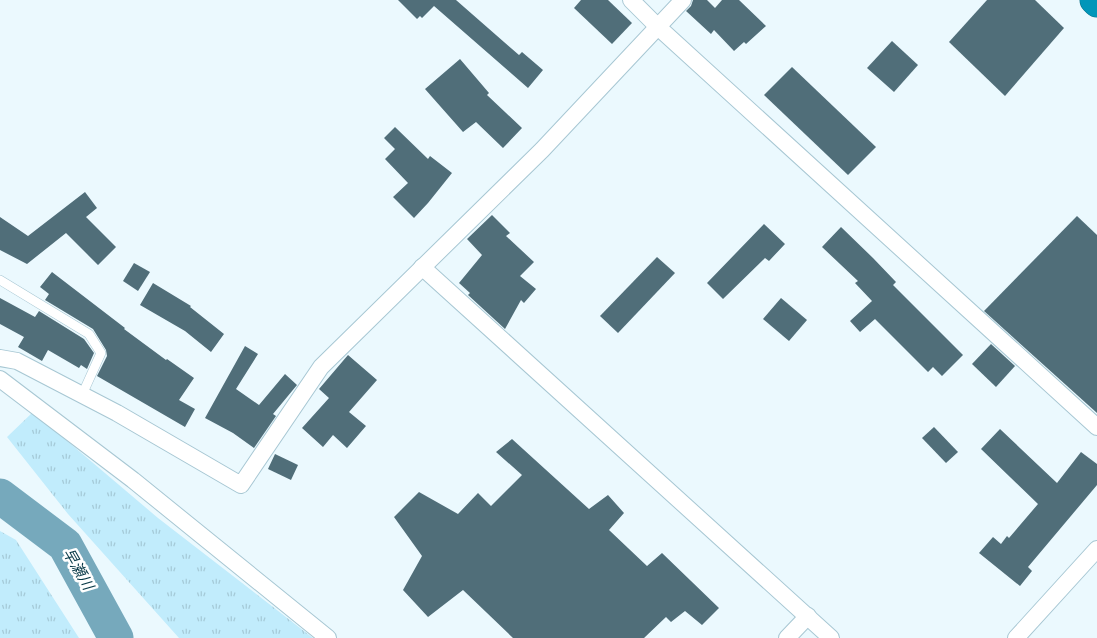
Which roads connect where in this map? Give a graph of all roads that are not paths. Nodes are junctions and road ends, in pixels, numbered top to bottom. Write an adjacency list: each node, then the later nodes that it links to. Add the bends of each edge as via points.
1 (630, 0): 5 (street)
2 (682, 0): 5 (street)
3 (1094, 0): 4 (highway)
4 (1097, 3)
5 (658, 27): 6 (street, via 542,150); 11 (street)
6 (422, 267): 10 (street, via 321,367 241,485); 13 (street)
7 (0, 280): 10 (lane, via 89,334 101,353)
8 (0, 358): 10 (street, via 17,361)
9 (0, 379): 14 (street, via 133,480)
10 (82, 395)
11 (1097, 428)
12 (1097, 549): 17 (street)
13 (808, 616): 15 (street); 16 (street)
14 (328, 638)
15 (787, 638)
16 (832, 638)
17 (1016, 638)

